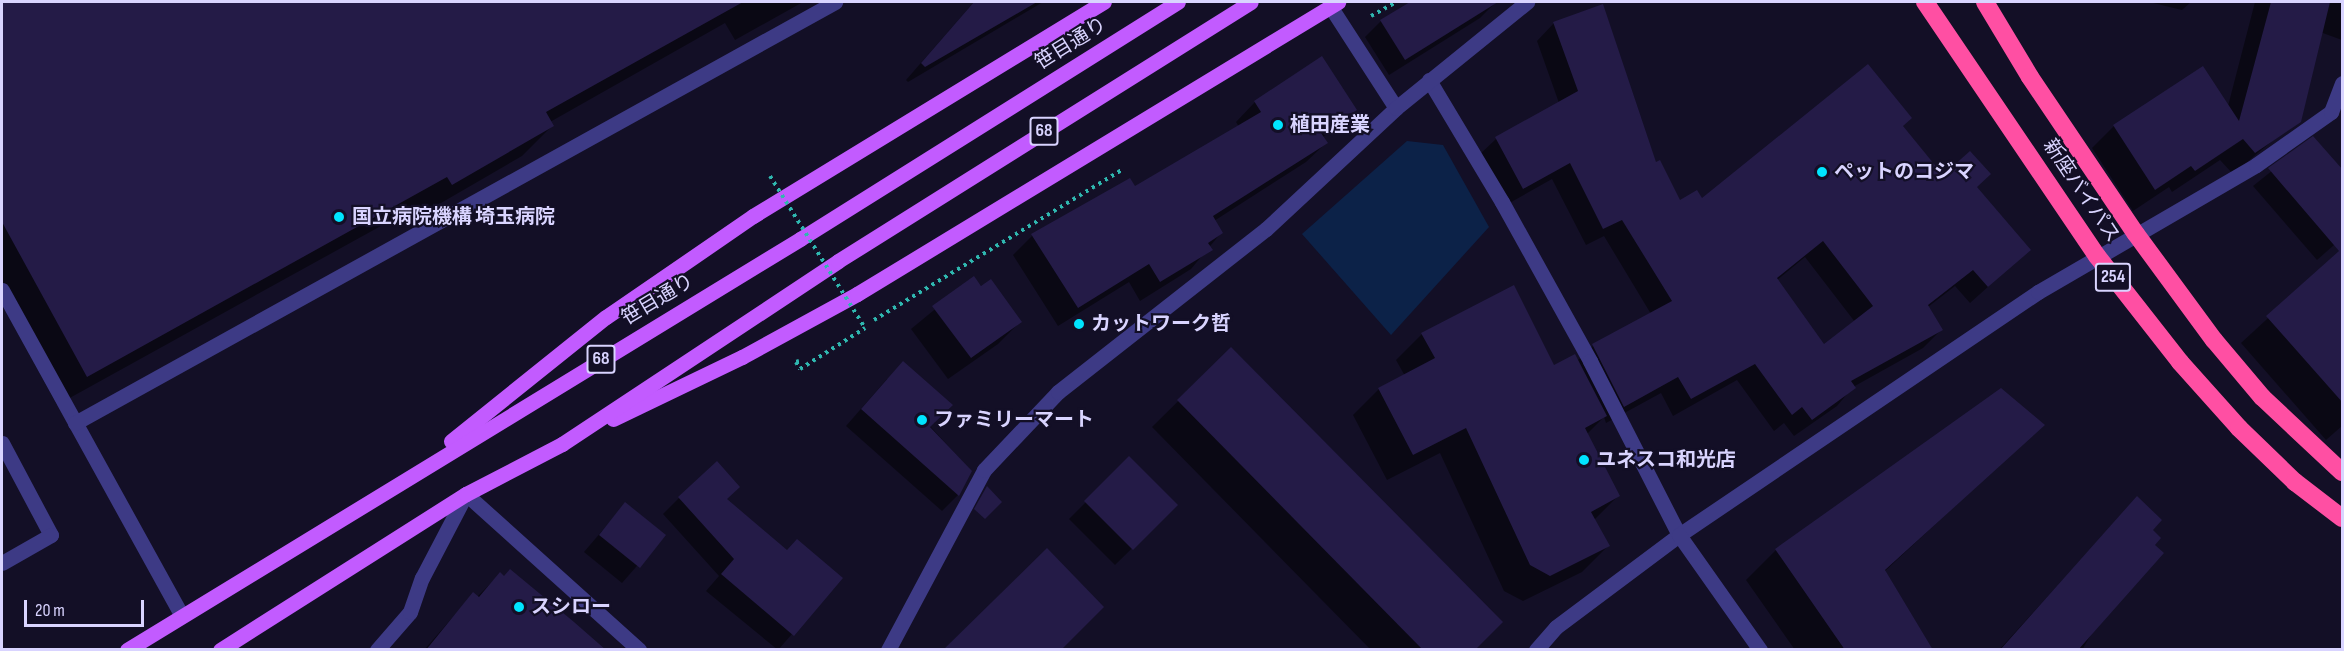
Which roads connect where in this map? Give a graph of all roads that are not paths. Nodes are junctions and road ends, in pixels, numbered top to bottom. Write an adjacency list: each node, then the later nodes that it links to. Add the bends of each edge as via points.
1 (835, 2): 15 (street)
2 (1104, 2): 19 (main road, via 753,216 606,317)
3 (1178, 2): 19 (main road, 笹目通り / 68)
4 (1251, 2): 17 (main road, 68, via 838,261)
5 (1527, 2): 9 (street)
6 (1925, 2): 13 (highway, 新座バイパス / 254)
7 (1985, 2): 12 (highway, 新座バイパス / 254, via 2030,77)
8 (1334, 4): 11 (street); 17 (main road, via 857,294 742,357)
9 (1429, 80): 11 (street); 22 (street, via 1590,361)
10 (2343, 83): 12 (street, via 2331,111 2309,129 2256,165)
11 (1396, 108): 29 (street, via 1266,229 1058,392 984,470)
12 (2136, 234): 13 (street); 18 (highway, 新座バイパス / 254, via 2214,340 2262,397 2319,454)
13 (2097, 256): 21 (highway, 新座バイパス / 254, via 2180,362 2239,428 2295,482); 22 (street)
14 (2, 290): 15 (street)
15 (75, 423): 24 (street)
16 (2, 442): 23 (street, via 51,534)
17 (562, 444): 20 (main road, 68)
18 (2343, 472)
19 (402, 480): 24 (main road, 笹目通り / 68)
20 (466, 495): 26 (main road, 68); 27 (street, via 422,578 410,612); 28 (street)
21 (2343, 518)
22 (1679, 535): 30 (street, via 1556,627); 31 (street)
23 (2, 563)
24 (182, 615): 25 (main road, 笹目通り / 68)
25 (127, 650)
26 (220, 650)
27 (377, 650)
28 (639, 650)
29 (888, 650)
30 (1536, 650)
31 (1760, 650)

